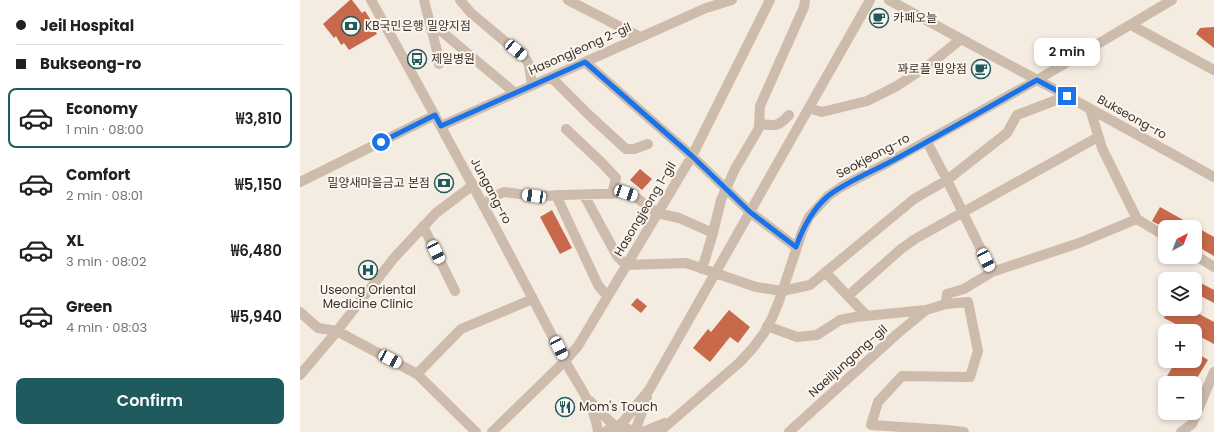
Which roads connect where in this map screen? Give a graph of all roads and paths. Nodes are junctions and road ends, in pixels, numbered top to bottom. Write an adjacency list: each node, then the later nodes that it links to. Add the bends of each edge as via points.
1 (370, 0): 25 (street, Jungang-ro)
2 (424, 0): 11 (street)
3 (460, 0): 20 (street, via 471,13 526,59)
4 (568, 0): 13 (street)
5 (732, 0): 13 (street, Hasongjeong 2-gil, via 706,8)
6 (770, 0): 33 (street, Hasongjeong 1-gil)
7 (805, 0): 27 (street, via 760,106)
8 (870, 0): 23 (street)
9 (889, 0): 14 (street, Bukseong-ro)
10 (1172, 0): 12 (street, Seokjeong-ro)
11 (429, 21): 16 (street, via 439,59); 21 (street)
12 (1131, 25): 17 (street); 19 (street, Seokjeong-ro)
13 (640, 37): 15 (street, Hasongjeong 2-gil)
14 (961, 39): 19 (street, Bukseong-ro); 23 (street, via 930,65 867,101 822,112)
15 (585, 62): 18 (street, Hasongjeong 2-gil); 33 (street)
16 (438, 64)
17 (1214, 70)
18 (551, 77): 20 (street, Hasongjeong 2-gil); 32 (street, via 626,149)
19 (1037, 80): 22 (street, Bukseong-ro); 31 (street, Seokjeong-ro)
20 (532, 85): 21 (street, Hasongjeong 2-gil)
21 (515, 93): 28 (street, Hasongjeong 2-gil)
22 (1067, 96): 24 (street, Bukseong-ro); 35 (street, via 1017,115 1007,133)
23 (809, 108): 43 (street)
24 (1090, 109): 30 (street); 34 (street, Bukseong-ro)
25 (435, 115): 28 (street, Jungang-ro); 36 (street)
26 (789, 115): 27 (street, via 775,126)
27 (760, 124): 38 (street)
28 (441, 126): 37 (street, Jungang-ro)
29 (566, 129): 39 (street, via 616,178)
30 (1098, 137): 45 (street); 46 (street)
31 (927, 142): 35 (street); 50 (street, Seokjeong-ro, via 828,196 809,217)
32 (648, 144)
33 (692, 156): 38 (street); 44 (street, Hasongjeong 1-gil)
34 (1214, 177)
35 (947, 180): 45 (street); 55 (street, via 914,199)
36 (300, 182)
37 (473, 185): 42 (street, Jungang-ro); 47 (street)
38 (726, 189): 43 (street); 49 (street)
39 (612, 194): 41 (street); 44 (street, via 626,193 634,196)
40 (556, 195): 41 (street); 42 (street, via 534,196 504,192); 60 (street, via 598,285)
41 (584, 195): 52 (street, via 617,256)
42 (483, 205): 62 (street, Jungang-ro)
43 (750, 212): 50 (street); 57 (street)
44 (657, 213): 49 (street, via 679,218); 52 (street, Hasongjeong 1-gil)
45 (963, 213): 56 (street); 61 (street, via 901,249)
46 (1137, 219): 48 (street); 56 (street, via 1079,243)
47 (423, 226): 58 (street); 68 (street, via 394,258)
48 (1158, 232)
49 (713, 233): 54 (street)
50 (796, 247): 59 (street, Seokjeong-ro)
51 (1202, 259): 53 (street)
52 (626, 265): 54 (street, via 686,263); 60 (street, Hasongjeong 1-gil)
53 (1214, 267)
54 (702, 269): 57 (street)
55 (825, 272): 59 (street, via 810,285); 61 (street)
56 (992, 272): 63 (street, via 964,289 947,294)
57 (715, 273): 59 (street, via 756,287); 73 (street)
58 (455, 291)
59 (782, 291): 67 (street, Seokjeong-ro)
60 (608, 296): 69 (street, Hasongjeong 1-gil, via 578,346)
61 (848, 296): 66 (street)
62 (533, 299): 69 (street, Jungang-ro); 71 (street, via 462,329)
63 (946, 304): 64 (street); 77 (street, via 968,302 978,352 970,377 902,376 878,402)
64 (926, 310): 66 (street); 87 (street, Naeiljungang-gil)
65 (300, 312): 68 (street, via 318,328)
66 (867, 316): 67 (street, via 840,320 817,335 797,338)
67 (768, 326): 75 (street, Seokjeong-ro, via 752,349 738,363)
68 (337, 331): 71 (street); 72 (street)
69 (565, 360): 74 (street, Jungang-ro); 80 (street, Hasongjeong 1-gil)
70 (1214, 372): 89 (street, via 1192,424)
71 (417, 374): 79 (street)
72 (300, 375)
73 (649, 390): 76 (street); 84 (street)
74 (585, 395): 76 (street); 81 (street)
75 (674, 419): 85 (street); 86 (street, Seokjeong-ro)
76 (616, 427): 82 (street); 83 (street)
77 (870, 428): 78 (street)
78 (947, 431): 88 (street)
79 (476, 432)
80 (492, 432)
81 (598, 432)
82 (605, 432)
83 (633, 432)
84 (636, 432)
85 (644, 432)
86 (659, 432)
87 (789, 432)
88 (964, 432)
89 (1181, 432)

